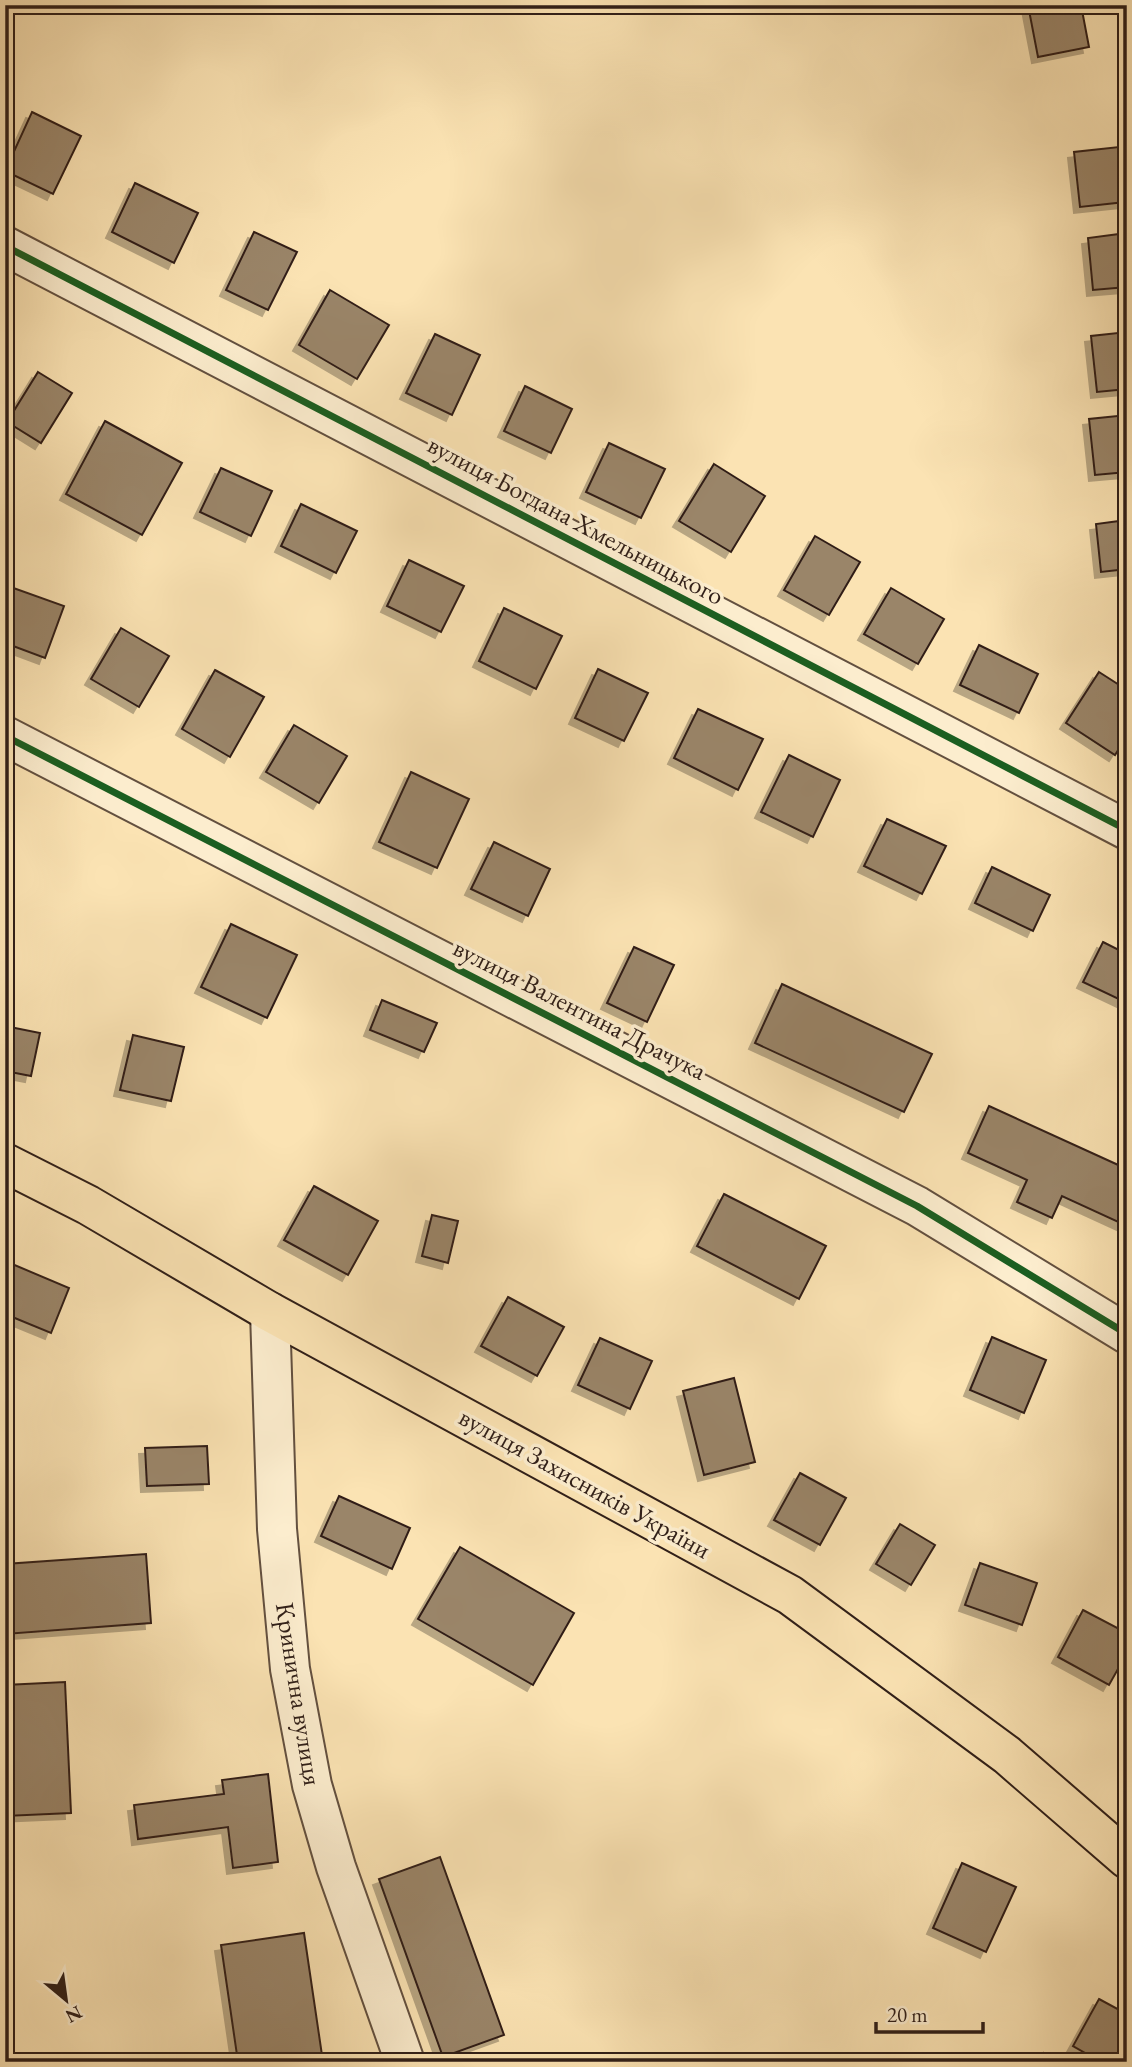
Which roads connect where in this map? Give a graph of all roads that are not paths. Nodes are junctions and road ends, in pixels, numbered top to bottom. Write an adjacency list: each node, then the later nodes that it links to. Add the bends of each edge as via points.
1 (5, 246): 3 (street, вулиця Богдана Хмельницького)
2 (5, 736): 6 (street, вулиця Валентина Драчука, via 917,1206)
3 (1127, 830)
4 (5, 1163): 5 (main road, вулиця Захисників України, via 88,1205)
5 (270, 1311): 7 (main road, вулиця Захисників України, via 790,1595 1007,1755); 8 (street, Кринична вулиця, via 277,1529 290,1669 312,1785)
6 (1127, 1334)
7 (1127, 1859)
8 (405, 2062)

